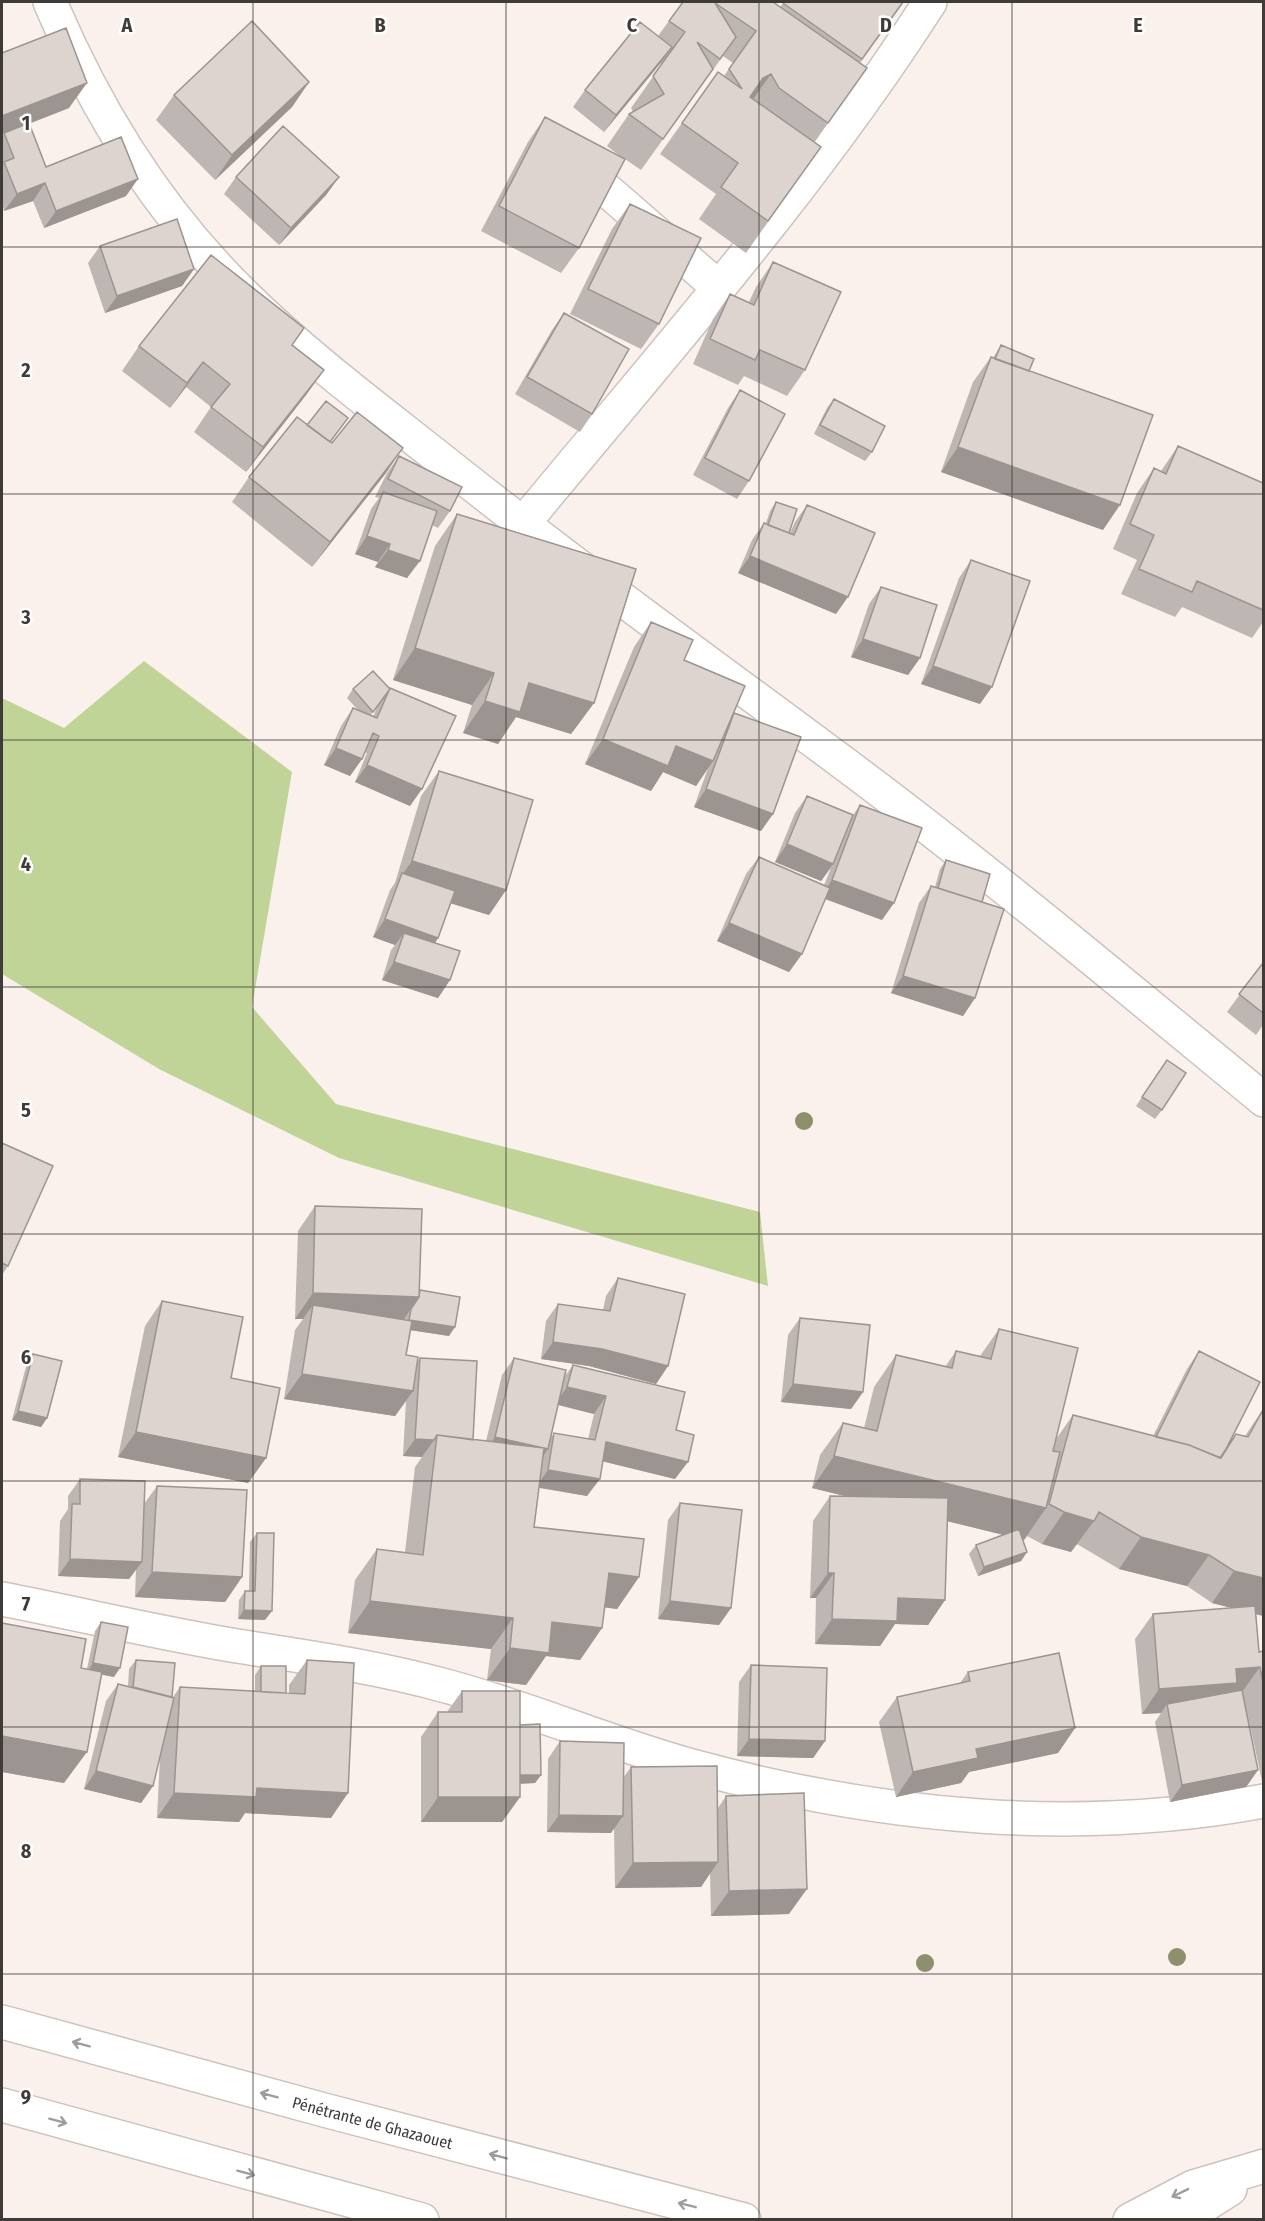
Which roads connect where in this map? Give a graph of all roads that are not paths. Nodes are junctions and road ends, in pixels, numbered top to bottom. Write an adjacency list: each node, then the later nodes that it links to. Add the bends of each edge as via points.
1 (50, 2): 5 (main road, via 69,48 105,115 192,239 243,295 299,347)
2 (930, 2): 4 (main road, via 794,191)
3 (609, 192): 4 (main road)
4 (718, 287): 5 (main road)
5 (522, 525): 6 (main road, via 968,858)
6 (1263, 1100)
7 (2, 1599): 8 (main road, via 235,1646 382,1670 525,1710 699,1768 853,1802 989,1817 1102,1819 1163,1816)
8 (1263, 1801)
9 (2, 2022): 13 (main road, Pénétrante de Ghazaouet, one-way to 9)
10 (2, 2105): 12 (main road, one-way to 12)
11 (1259, 2168): 14 (main road, one-way to 14, via 1194,2187); 15 (main road)
12 (423, 2220)
13 (744, 2220)
14 (1130, 2220)
15 (1181, 2220)

